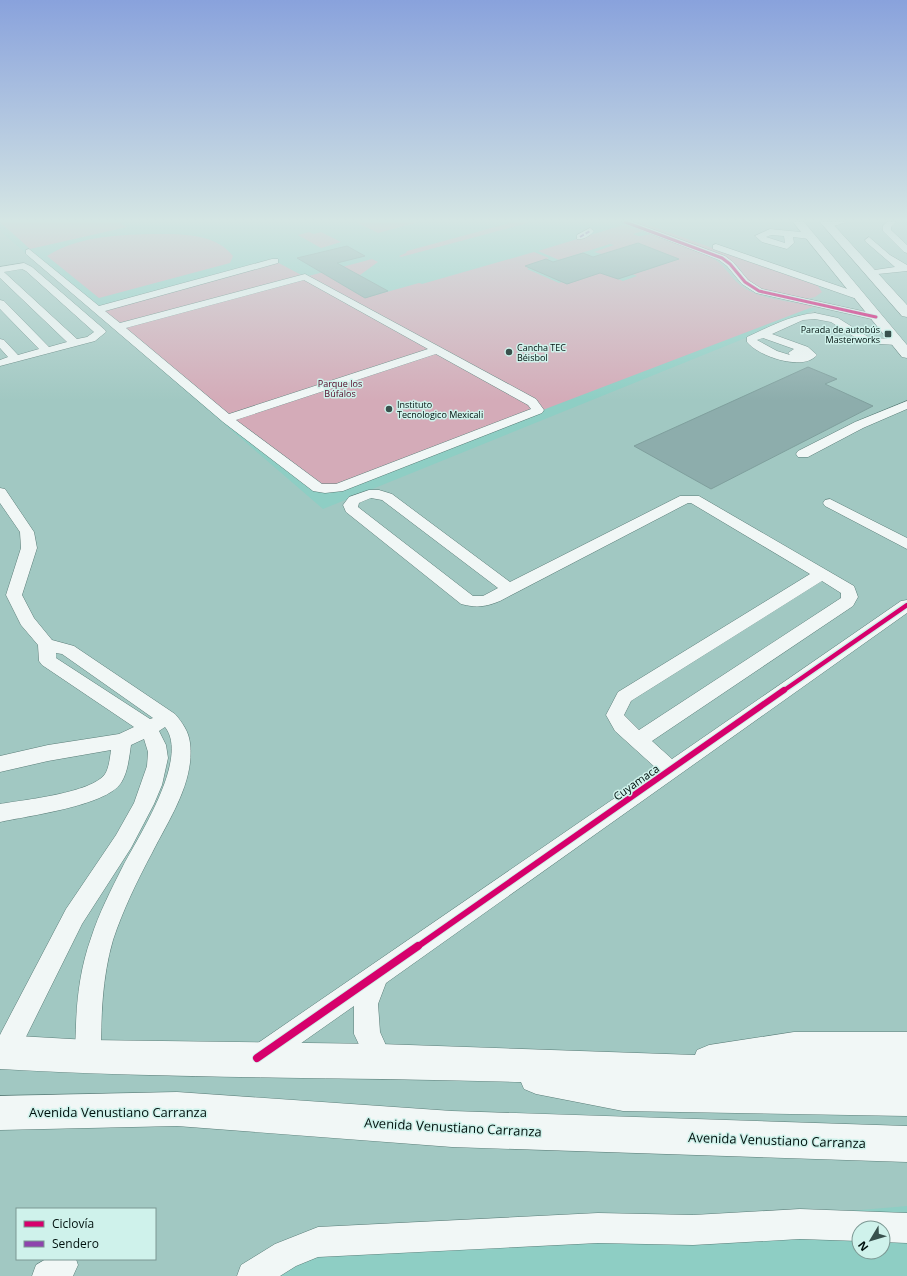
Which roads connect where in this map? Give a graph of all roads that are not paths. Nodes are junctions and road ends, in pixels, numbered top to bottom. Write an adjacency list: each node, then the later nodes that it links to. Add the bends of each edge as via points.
1 (9, 282): 13 (street)
2 (44, 282): 12 (street)
3 (64, 282): 18 (street)
4 (200, 282): 18 (street)
5 (288, 282): 22 (street)
6 (313, 282): 27 (street)
7 (745, 282): 16 (street, via 759,291)
8 (815, 282): 11 (street)
9 (846, 282): 14 (main road)
10 (879, 282): 19 (main road)
11 (819, 283): 14 (street); 16 (street, via 828,293)
12 (50, 286): 13 (street); 26 (street, via 101,332 91,339)
13 (22, 293): 15 (street); 26 (street)
14 (858, 296): 20 (main road); 21 (main road, via 892,310)
15 (0, 298)
16 (806, 301): 20 (street)
17 (0, 303): 28 (street)
18 (97, 310): 22 (street)
19 (907, 312)
20 (876, 317): 25 (main road)
21 (907, 322)
22 (118, 327): 33 (street)
23 (761, 333): 23 (street, via 752,338 752,342 783,358 798,361 811,355 804,349); 25 (street, via 802,317 815,316 844,325 868,341)
24 (0, 342): 30 (street)
25 (897, 342): 29 (main road)
26 (75, 343): 28 (street)
27 (436, 350): 33 (street); 33 (street, via 532,402 538,410 332,489 313,485)
28 (47, 351): 30 (street)
29 (907, 354)
30 (16, 359): 31 (street)
31 (0, 363)
32 (907, 405): 34 (street, via 859,425)
33 (227, 419)
34 (803, 454)
35 (0, 492): 41 (street, via 27,532 29,548 14,595 27,621)
36 (830, 503): 37 (street)
37 (907, 544)
38 (822, 574): 39 (street, via 702,502 685,499); 45 (street, via 624,697 615,715 622,726); 45 (street, via 848,590 850,597 847,602)
39 (509, 589): 39 (street, via 387,496 369,494 354,500 350,505 351,509 467,600 475,603 485,601)
40 (907, 605): 47 (street, Cuyamaca)
41 (46, 644): 42 (street, via 68,650); 43 (street, via 48,661)
42 (168, 719): 43 (street); 52 (street, via 177,728 181,745 180,763 160,817 107,923 98,953 90,997)
43 (148, 728): 44 (street); 51 (street, via 156,740 158,751 152,785 138,816 76,913)
44 (122, 741): 46 (street, via 48,752); 48 (street, via 114,779 105,787 69,799)
45 (638, 741): 47 (street)
46 (0, 764)
47 (671, 770): 49 (street, Cuyamaca)
48 (0, 813)
49 (376, 976): 53 (street, Cuyamaca); 54 (street, via 366,1004 367,1034)
50 (907, 1049): 56 (main road, via 794,1049)
51 (3, 1052): 52 (main road)
52 (88, 1057): 53 (main road)
53 (257, 1058): 54 (main road)
54 (380, 1061): 55 (main road)
55 (476, 1065): 56 (main road); 58 (main road, via 623,1094)
56 (663, 1070): 57 (main road)
57 (907, 1080)
58 (907, 1099)
59 (0, 1112): 60 (main road, Avenida Venustiano Carranza, via 177,1109 452,1129)
60 (907, 1144)
61 (907, 1228): 62 (street, via 800,1224 693,1230 598,1228 318,1242 286,1255)
62 (252, 1276)

